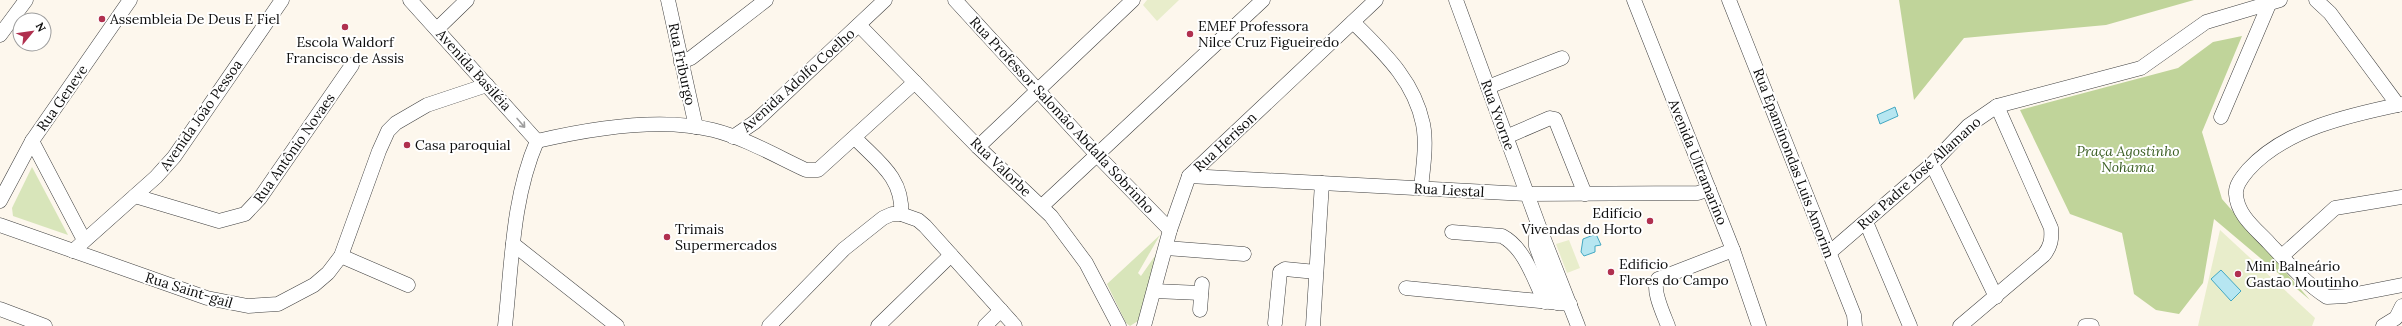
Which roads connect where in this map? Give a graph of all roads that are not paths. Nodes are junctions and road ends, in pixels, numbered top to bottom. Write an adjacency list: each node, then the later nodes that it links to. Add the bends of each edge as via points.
1 (26, 0): 21 (street)
2 (130, 0): 37 (street, Rua Geneve)
3 (282, 0): 49 (street, Avenida João Pessoa, via 174,157)
4 (410, 0): 20 (street, Avenida Basiléia)
5 (468, 0): 20 (street)
6 (668, 0): 23 (street, Rua Friburgo)
7 (766, 0): 23 (street, via 691,58)
8 (885, 0): 19 (street, Avenida Adolfo Coelho)
9 (955, 0): 28 (street, Rua Professor Salomão Abdalla Sobrinho)
10 (1133, 0): 28 (street)
11 (1263, 0): 41 (street)
12 (1376, 0): 18 (street, Rua Herison)
13 (1456, 0): 27 (street, Rua Yvorne)
14 (1634, 0): 46 (street, Avenida Ultramarino)
15 (1729, 0): 63 (street, Rua Epaminondas Luis Amorim)
16 (2316, 0): 29 (street, via 2330,12)
17 (2275, 1): 30 (street, Rua Padre José Allamano, via 2206,22 2141,68); 31 (street)
18 (1353, 22): 43 (street, Rua Herison); 45 (street, via 1392,61 1409,87 1423,124)
19 (859, 25): 25 (street, Rua Valorbe); 33 (street, Avenida Adolfo Coelho)
20 (437, 29): 26 (street, Avenida Basiléia)
21 (0, 35)
22 (1562, 58): 27 (street)
23 (681, 62): 32 (street, Rua Friburgo)
24 (352, 65): 49 (street, Rua Antônio Novaes, via 260,198 245,214 219,221)
25 (915, 82): 36 (street); 40 (street, Rua Valorbe)
26 (487, 85): 38 (street, Avenida Basiléia, one-way to 38); 66 (street, Rua Saint-gail, via 414,110 388,131 368,176)
27 (1488, 87): 35 (street, Rua Yvorne)
28 (1038, 90): 40 (street); 41 (street, Rua Professor Salomão Abdalla Sobrinho)
29 (2400, 105): 67 (street, via 2296,134 2271,150 2241,178 2236,192 2242,213)
30 (1997, 106): 42 (street, Rua Padre José Allamano, via 1968,126); 73 (street, via 2051,228 2052,238 2050,247 2044,255)
31 (2222, 117)
32 (696, 127): 34 (street, Avenida Adolfo Coelho); 38 (street, Avenida Adolfo Coelho, via 621,127 588,130)
33 (749, 127): 34 (street, Avenida Adolfo Coelho); 39 (street)
34 (733, 137): 39 (street)
35 (1506, 137): 47 (street, Rua Yvorne); 48 (street, via 1550,118 1557,120)
36 (855, 138): 39 (street, via 818,170 812,170); 53 (street, via 895,181 902,196)
37 (32, 141): 51 (street, Rua Geneve); 58 (street)
38 (537, 141): 59 (street, via 522,182)
39 (747, 143)
40 (978, 147): 52 (street, Rua Valorbe)
41 (1097, 155): 52 (street); 56 (street, Rua Professor Salomão Abdalla Sobrinho)
42 (1932, 164): 54 (street, Rua Padre José Allamano); 73 (street)
43 (1189, 176): 44 (street, Rua Liestal); 56 (street, Rua Herison)
44 (1322, 183): 45 (street, Rua Liestal); 68 (street)
45 (1421, 188): 47 (street, Rua Liestal)
46 (1709, 189): 48 (street, Rua Liestal, via 1698,194); 61 (street, Avenida Ultramarino)
47 (1527, 194): 48 (street, Rua Liestal); 74 (street, Rua Yvorne, via 1540,229)
48 (1585, 194)
49 (135, 196): 58 (street, Avenida João Pessoa)
50 (2402, 197): 67 (street, via 2336,208)
51 (0, 200)
52 (1042, 206): 87 (street, Rua Valorbe, via 1086,263)
53 (901, 214): 65 (street, via 918,220); 83 (street, via 890,214 883,218 844,249)
54 (1866, 222): 63 (street, Rua Padre José Allamano); 94 (street)
55 (0, 225): 62 (street, Rua Saint-gail)
56 (1170, 230): 60 (street, Rua Herison)
57 (1452, 232): 74 (street, via 1502,236 1508,239 1515,244)
58 (84, 240): 62 (street, Avenida João Pessoa)
59 (513, 244): 81 (street); 82 (street)
60 (1166, 248): 64 (street); 72 (street, Rua Herison)
61 (1733, 250): 91 (street, via 1660,277 1656,286); 92 (street, Avenida Ultramarino)
62 (73, 251): 66 (street, Rua Saint-gail, via 207,298 248,306 278,304 292,298 328,273)
63 (1829, 253): 93 (street, Rua Epaminondas Luis Amorim, via 1854,315)
64 (1244, 254)
65 (951, 255): 77 (street); 84 (street)
66 (341, 256): 69 (street)
67 (2282, 256): 70 (street, via 2327,296 2346,296)
68 (1316, 272): 79 (street, via 1285,269 1280,272); 89 (street)
69 (408, 285)
70 (2402, 286)
71 (1406, 288): 74 (street)
72 (1154, 291): 78 (street, via 1202,289); 88 (street, Rua Herison)
73 (1996, 297): 95 (street)
74 (1557, 303): 90 (street, Rua Yvorne)
75 (2402, 306): 98 (street, via 2396,318)
76 (0, 309): 80 (street)
77 (1001, 310): 85 (street); 86 (street)
78 (1200, 310)
79 (1275, 323)
80 (44, 326)
81 (506, 326)
82 (617, 326)
83 (769, 326)
84 (878, 326)
85 (985, 326)
86 (1015, 326)
87 (1119, 326)
88 (1144, 326)
89 (1313, 326)
90 (1578, 326)
91 (1668, 326)
92 (1759, 326)
93 (1855, 326)
94 (1910, 326)
95 (1960, 326)
96 (2085, 326): 97 (street)
97 (2092, 326)
98 (2383, 326)

